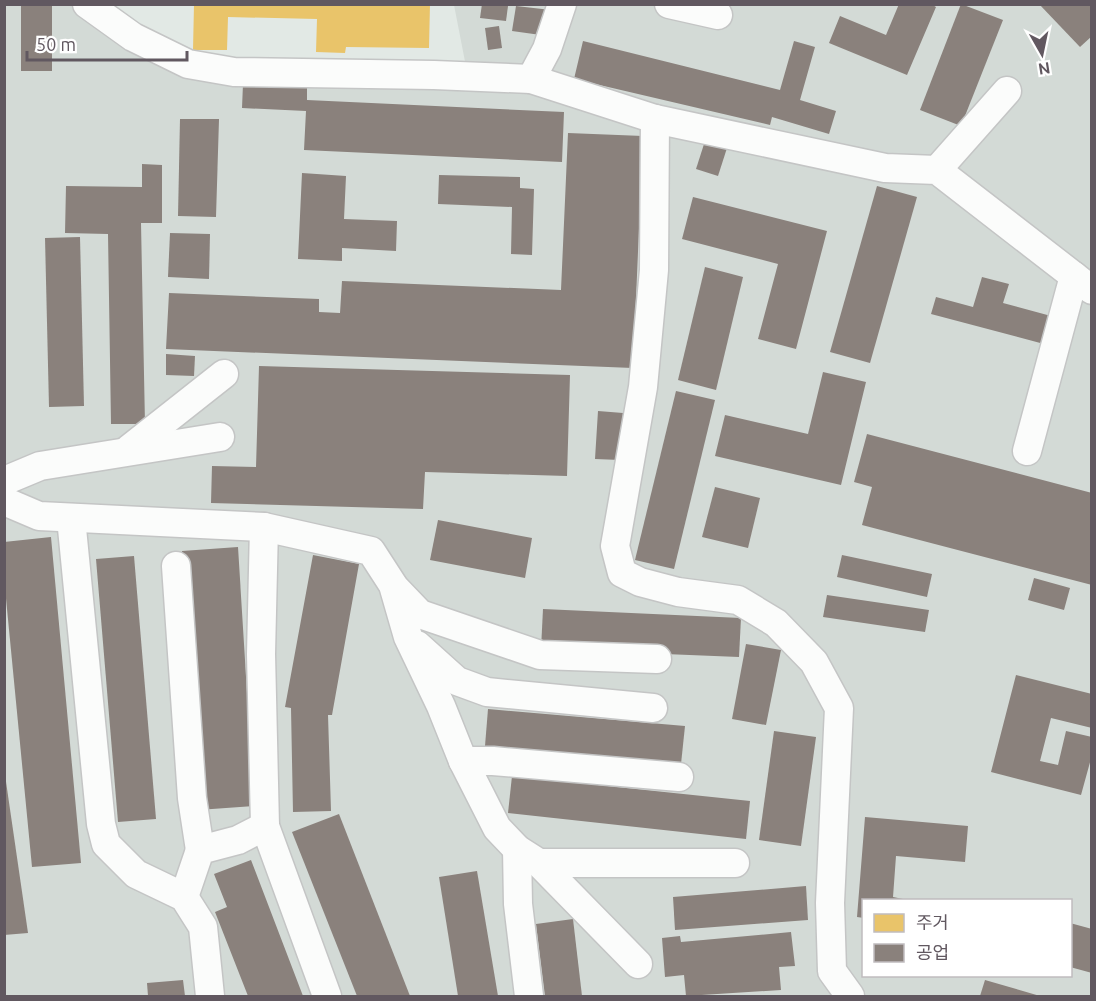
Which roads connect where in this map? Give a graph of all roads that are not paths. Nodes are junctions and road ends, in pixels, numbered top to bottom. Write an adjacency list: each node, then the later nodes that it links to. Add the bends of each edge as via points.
1 (87, 4): 5 (street, via 133,38 188,64 234,72)
2 (562, 4): 5 (street, via 547,49)
3 (669, 4): 4 (street)
4 (718, 15)
5 (531, 79): 7 (street)
6 (1007, 91): 8 (street)
7 (655, 119): 8 (street, via 885,168); 34 (street, via 654,270 643,387 615,546 622,573 640,582 738,600 776,623 814,662 839,708 830,903 832,970)
8 (937, 170): 9 (street)
9 (1083, 283): 13 (street)
10 (224, 374): 12 (street)
11 (220, 437): 12 (street)
12 (125, 452): 14 (street, via 40,466)
13 (1027, 452)
14 (4, 481)
15 (4, 501): 16 (street, via 39,516)
16 (71, 518): 17 (street); 29 (street, via 100,824 106,844 136,874)
17 (264, 527): 19 (street, via 371,551); 25 (street, via 261,654)
18 (176, 566): 26 (street, via 192,798)
19 (393, 585): 20 (street); 21 (street, via 420,614 540,655)
20 (408, 637): 22 (street, via 457,681 487,692); 23 (street)
21 (657, 659)
22 (653, 708)
23 (462, 761): 24 (street); 27 (street, via 497,828)
24 (679, 777)
25 (266, 826): 26 (street, via 238,840); 32 (street)
26 (200, 850): 29 (street)
27 (528, 856): 28 (street); 30 (street); 33 (street, via 518,904)
28 (735, 863)
29 (184, 897): 31 (street, via 203,927)
30 (638, 964)
31 (210, 996)
32 (327, 996)
33 (529, 996)
34 (850, 996)

